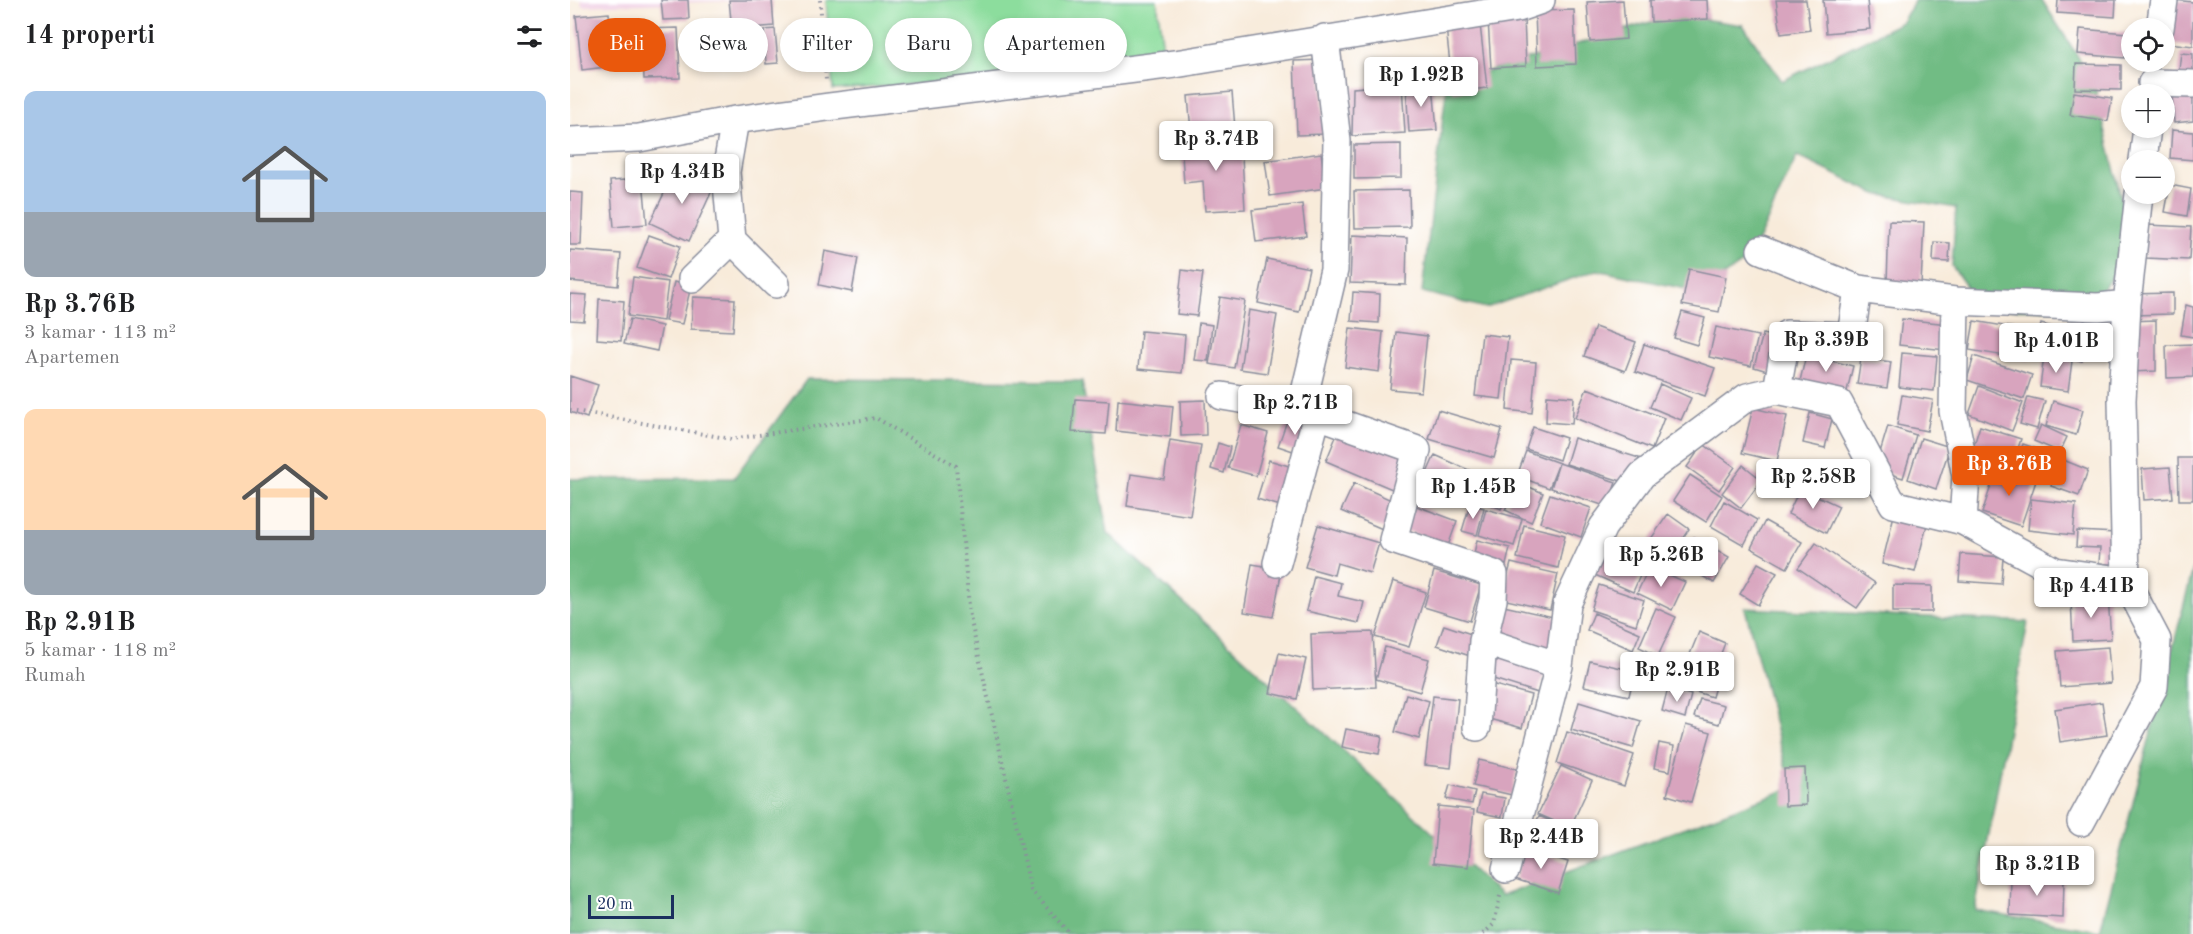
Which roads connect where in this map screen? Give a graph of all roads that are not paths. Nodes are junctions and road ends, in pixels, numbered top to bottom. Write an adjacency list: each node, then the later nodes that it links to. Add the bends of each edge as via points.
1 (1540, 0): 4 (street, via 1518,8)
2 (2164, 0): 3 (street)
3 (2161, 18)
4 (1325, 38): 7 (street, via 1175,64); 19 (street, via 1337,141 1334,270)
5 (2152, 80): 6 (street)
6 (2193, 84)
7 (735, 120): 8 (street, via 639,138); 10 (street, via 726,172)
8 (570, 141)
9 (2138, 204): 16 (street)
10 (732, 240): 12 (street); 13 (street)
11 (1761, 250): 14 (street)
12 (692, 279)
13 (776, 284)
14 (1858, 289): 15 (street); 17 (street, via 1851,336 1787,334)
15 (1955, 302): 16 (street, via 2098,307); 20 (street, via 1953,411 1966,476)
16 (2127, 304): 22 (street, via 2122,399)
17 (1777, 390): 20 (street, via 1839,403 1893,504); 24 (street, via 1747,397 1642,475 1603,527 1567,604)
18 (1222, 396): 19 (street)
19 (1309, 412): 21 (street); 23 (street, via 1417,450 1393,540 1494,574 1493,600)
20 (1963, 521): 22 (street, via 2055,571)
21 (1277, 563)
22 (2126, 581): 26 (street, via 2157,640 2154,687)
23 (1483, 641): 24 (street); 25 (street)
24 (1559, 666): 27 (street)
25 (1477, 727)
26 (2081, 822)
27 (1506, 869)

